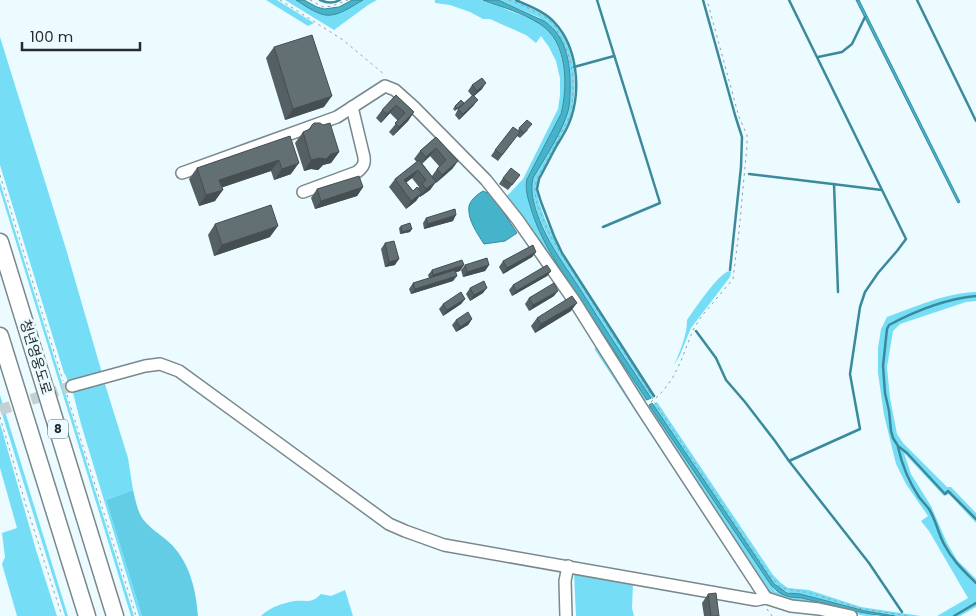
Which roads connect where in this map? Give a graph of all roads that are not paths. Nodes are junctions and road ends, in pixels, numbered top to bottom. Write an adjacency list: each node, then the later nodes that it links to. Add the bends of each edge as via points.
1 (352, 108): 2 (street, via 337,117); 3 (street, via 364,157 362,168); 8 (street, via 385,86 395,90 496,192 575,302)
2 (182, 173)
3 (304, 192)
4 (0, 242): 10 (highway, 청년영웅도로 / 8)
5 (0, 336): 9 (highway, 청년영웅도로 / 8)
6 (68, 387): 7 (street, via 145,366 160,364 180,371 389,524 444,544)
7 (568, 566): 8 (street, via 756,600); 11 (street)
8 (766, 598): 12 (street, via 791,606)
9 (87, 616)
10 (116, 616)
11 (566, 616)
12 (851, 616)

